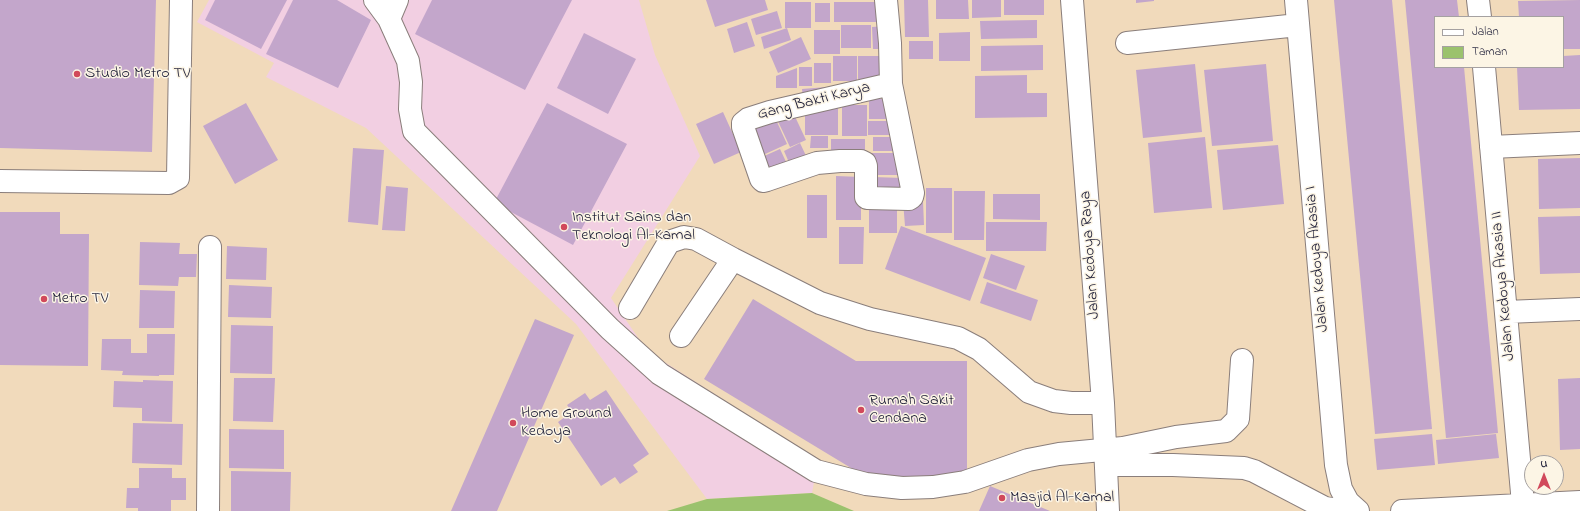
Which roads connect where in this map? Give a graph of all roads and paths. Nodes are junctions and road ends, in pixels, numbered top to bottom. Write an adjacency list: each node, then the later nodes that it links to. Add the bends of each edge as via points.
1 (181, 0): 15 (street, via 178,178 169,183)
2 (375, 0): 7 (street)
3 (886, 0): 12 (street, Gang Bakti Karya)
4 (1072, 0): 23 (street, Jalan Kedoya Raya)
5 (1296, 0): 9 (street, Jalan Kedoya Akasia I)
6 (1478, 0): 8 (street)
7 (393, 9): 24 (street, via 399,38 408,61 411,82 410,109 414,131 610,329 660,374 816,471 866,484 902,488 933,487 965,482 1028,460 1059,454)
8 (1480, 16)
9 (1298, 25): 10 (street); 30 (street, Jalan Kedoya Akasia I, via 1336,465 1341,489 1348,502)
10 (1127, 42)
11 (1484, 68): 14 (street, Jalan Kedoya Akasia II)
12 (892, 84): 12 (street, Gang Bakti Karya, via 748,119 743,127 761,179 767,180 817,163 861,161 866,166 866,197 912,197)
13 (1580, 143): 14 (street)
14 (1491, 148): 20 (street, Jalan Kedoya Akasia II)
15 (0, 181)
16 (210, 247): 27 (street)
17 (733, 259): 18 (street, via 696,239 684,237 670,242); 21 (street); 23 (street, via 820,303 870,319 958,338 979,349 1029,392 1059,402)
18 (630, 308)
19 (1580, 309): 20 (street)
20 (1506, 312): 26 (street, Jalan Kedoya Akasia II)
21 (681, 336)
22 (1242, 360): 24 (street, via 1238,419 1226,431 1176,437 1123,448)
23 (1103, 404): 24 (street, Jalan Kedoya Raya)
24 (1105, 457): 28 (street, Jalan Kedoya Raya); 29 (street, via 1173,465 1254,470 1319,505)
25 (1580, 502): 26 (street)
26 (1524, 504): 31 (street)
27 (208, 511)
28 (1108, 511)
29 (1345, 511)
30 (1358, 511)
31 (1402, 511)

